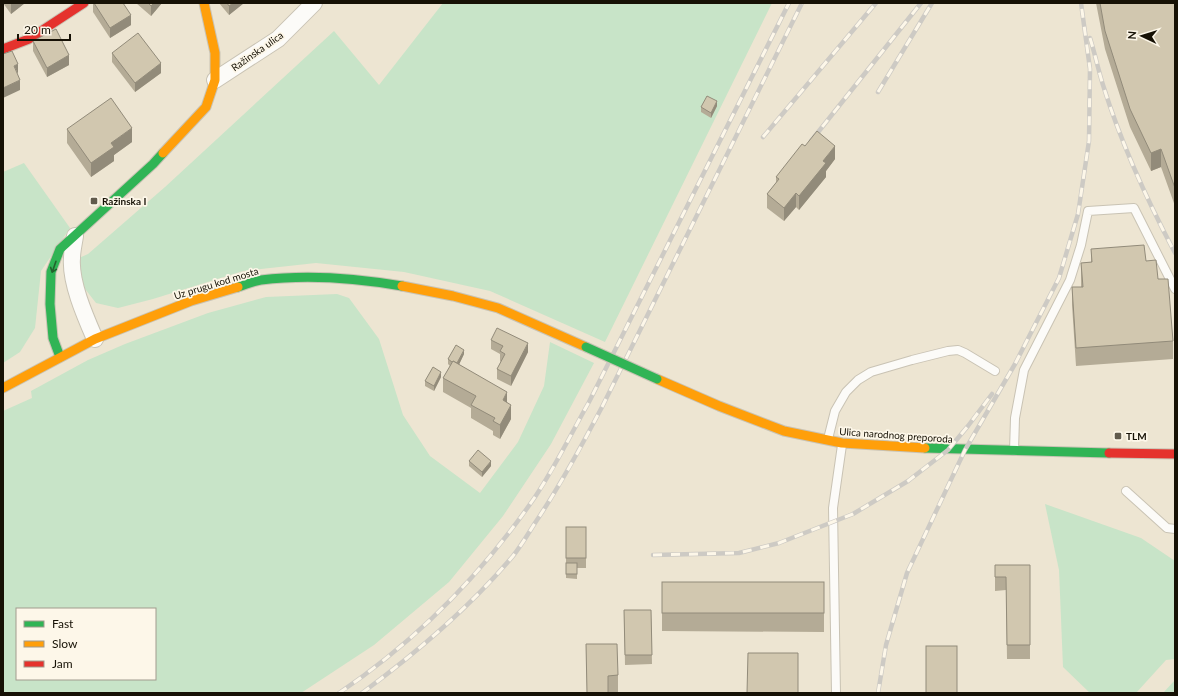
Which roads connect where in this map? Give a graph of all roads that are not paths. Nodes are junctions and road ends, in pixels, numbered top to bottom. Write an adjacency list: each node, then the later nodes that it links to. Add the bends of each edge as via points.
1 (84, 3): 4 (street, via 29,39)
2 (204, 3): 5 (street, via 215,53)
3 (314, 3): 5 (street, Ražinska ulica, via 278,39)
4 (3, 49)
5 (215, 80): 6 (street, via 206,107 153,164)
6 (75, 236): 8 (street, via 72,259 75,283); 10 (street, one-way to 10, via 60,249 52,272 50,304 53,338)
7 (1175, 289): 15 (lane, via 1134,208 1088,211 1070,280 1024,370 1015,418)
8 (95, 339): 9 (street, Uz prugu kod mosta, via 191,301 260,280 312,277 367,280 453,296 498,308); 10 (street, Uz prugu kod mosta)
9 (586, 347): 13 (street, Ulica narodnog preporoda, bridge, via 719,406 784,431)
10 (60, 357): 12 (street, Uz prugu kod mosta)
11 (995, 371): 13 (lane, via 958,350 871,372 846,392 835,411)
12 (3, 388)
13 (828, 440): 14 (street, Ulica narodnog preporoda)
14 (842, 443): 15 (street, Ulica narodnog preporoda, via 948,450); 19 (lane, via 832,508)
15 (1014, 451): 16 (street, Ulica narodnog preporoda)
16 (1175, 454)
17 (1126, 491): 18 (lane, via 1167,528)
18 (1175, 529)
19 (836, 693)

